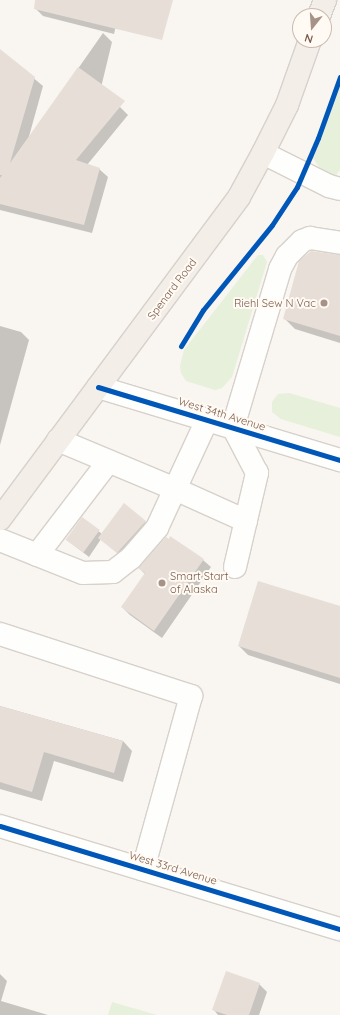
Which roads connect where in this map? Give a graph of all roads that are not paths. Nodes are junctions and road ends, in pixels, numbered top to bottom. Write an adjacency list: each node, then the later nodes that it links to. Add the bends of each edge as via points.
1 (307, 48): 2 (main road, Spenard Road, via 287,105)
2 (263, 154): 3 (street); 5 (main road, Spenard Road, via 239,197 210,238)
3 (340, 189)
4 (340, 243): 7 (street, via 310,238 302,240 287,256 280,269)
5 (98, 387): 6 (street, West 34th Avenue); 8 (main road, Spenard Road)
6 (207, 420): 7 (street, West 34th Avenue); 11 (street)
7 (233, 428): 9 (street, West 34th Avenue); 13 (street, via 257,473)
8 (58, 440): 10 (street); 12 (main road, Spenard Road)
9 (340, 460)
10 (108, 462): 11 (street); 15 (street)
11 (175, 489): 13 (street); 15 (street, via 157,528 131,558 113,572 83,573)
12 (0, 520)
13 (246, 521): 16 (street)
14 (0, 540): 15 (street)
15 (37, 555)
16 (235, 567)
17 (0, 634): 19 (street, via 191,696)
18 (0, 826): 19 (street, West 33rd Avenue)
19 (143, 869): 20 (street, West 33rd Avenue)
20 (340, 928)

